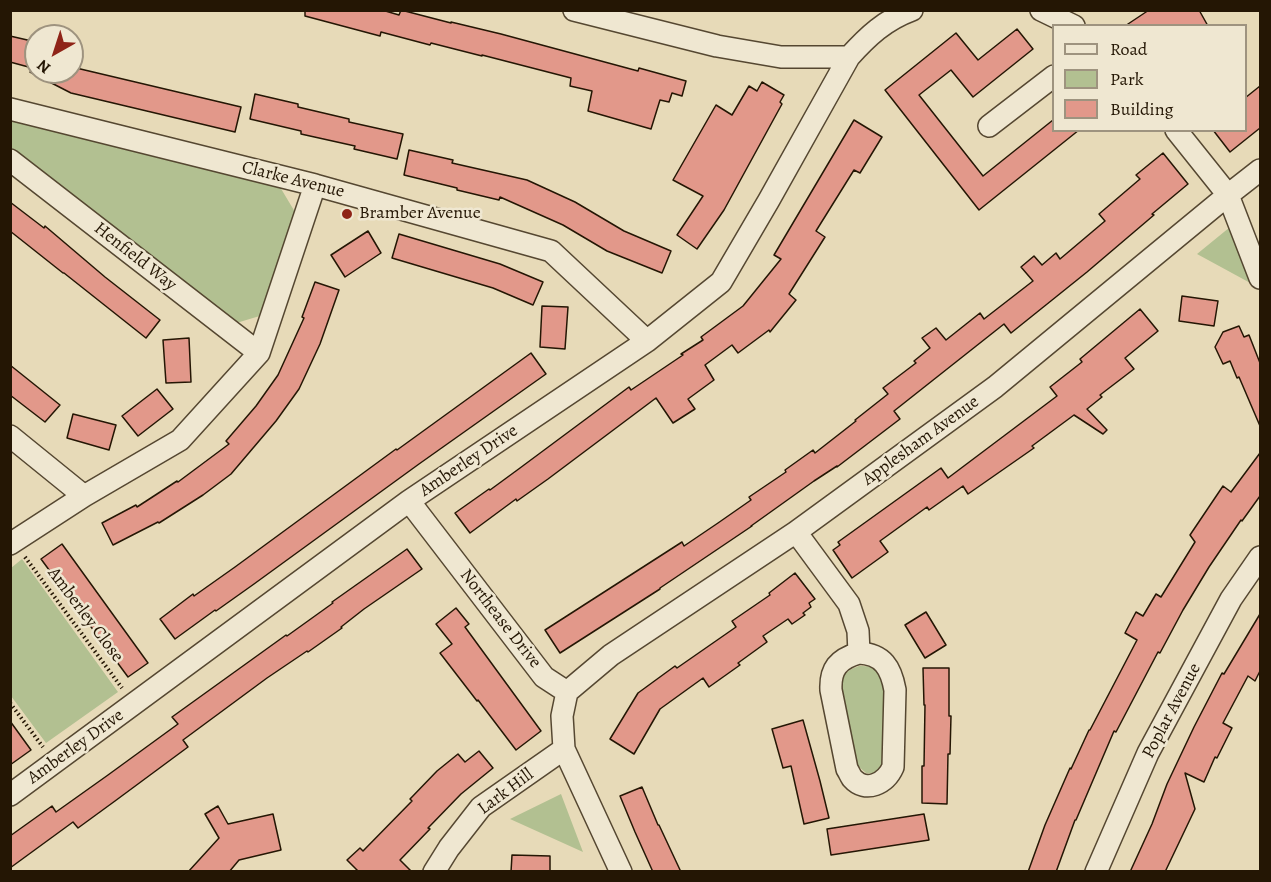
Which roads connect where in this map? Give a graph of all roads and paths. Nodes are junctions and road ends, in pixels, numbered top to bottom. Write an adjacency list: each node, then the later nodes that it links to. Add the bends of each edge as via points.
1 (574, 10): 5 (street, via 717,46 781,57)
2 (912, 10): 5 (street, Amberley Drive, via 896,16 865,38)
3 (1041, 10): 4 (street)
4 (1076, 20)
5 (849, 57): 15 (street, Amberley Drive, via 721,282)
6 (1052, 77): 8 (street)
7 (10, 110): 12 (street, Clarke Avenue)
8 (989, 126)
9 (1178, 132): 13 (street)
10 (10, 160): 16 (street, Henfield Way)
11 (1260, 170): 13 (street, Applesham Avenue)
12 (315, 185): 15 (street, Clarke Avenue, via 551,251); 16 (street)
13 (1228, 195): 14 (street); 20 (street, Applesham Avenue, via 995,387)
14 (1260, 278)
15 (647, 341): 19 (street, Amberley Drive)
16 (259, 353): 18 (street, via 180,440)
17 (10, 436): 18 (street)
18 (84, 496): 21 (street)
19 (409, 501): 24 (street, Northease Drive, via 544,677); 26 (street, Amberley Drive)
20 (796, 532): 23 (street, via 849,604 858,631); 24 (street, Applesham Avenue, via 611,655)
21 (12, 543): 26 (path, Amberley Close)
22 (1260, 557): 32 (street, Poplar Avenue, via 1231,599 1148,753)
23 (859, 653): 23 (street, via 872,655 885,664 895,690 893,767 885,780 872,786 858,783 847,769 831,690 838,664)
24 (567, 692): 27 (street, via 562,716)
25 (10, 703): 28 (path)
26 (135, 705): 28 (street, Amberley Drive)
27 (564, 750): 30 (street, Lark Hill, via 481,807); 31 (street)
28 (54, 762): 29 (street, Amberley Drive)
29 (10, 795)
30 (434, 872)
31 (621, 872)
32 (1096, 872)

